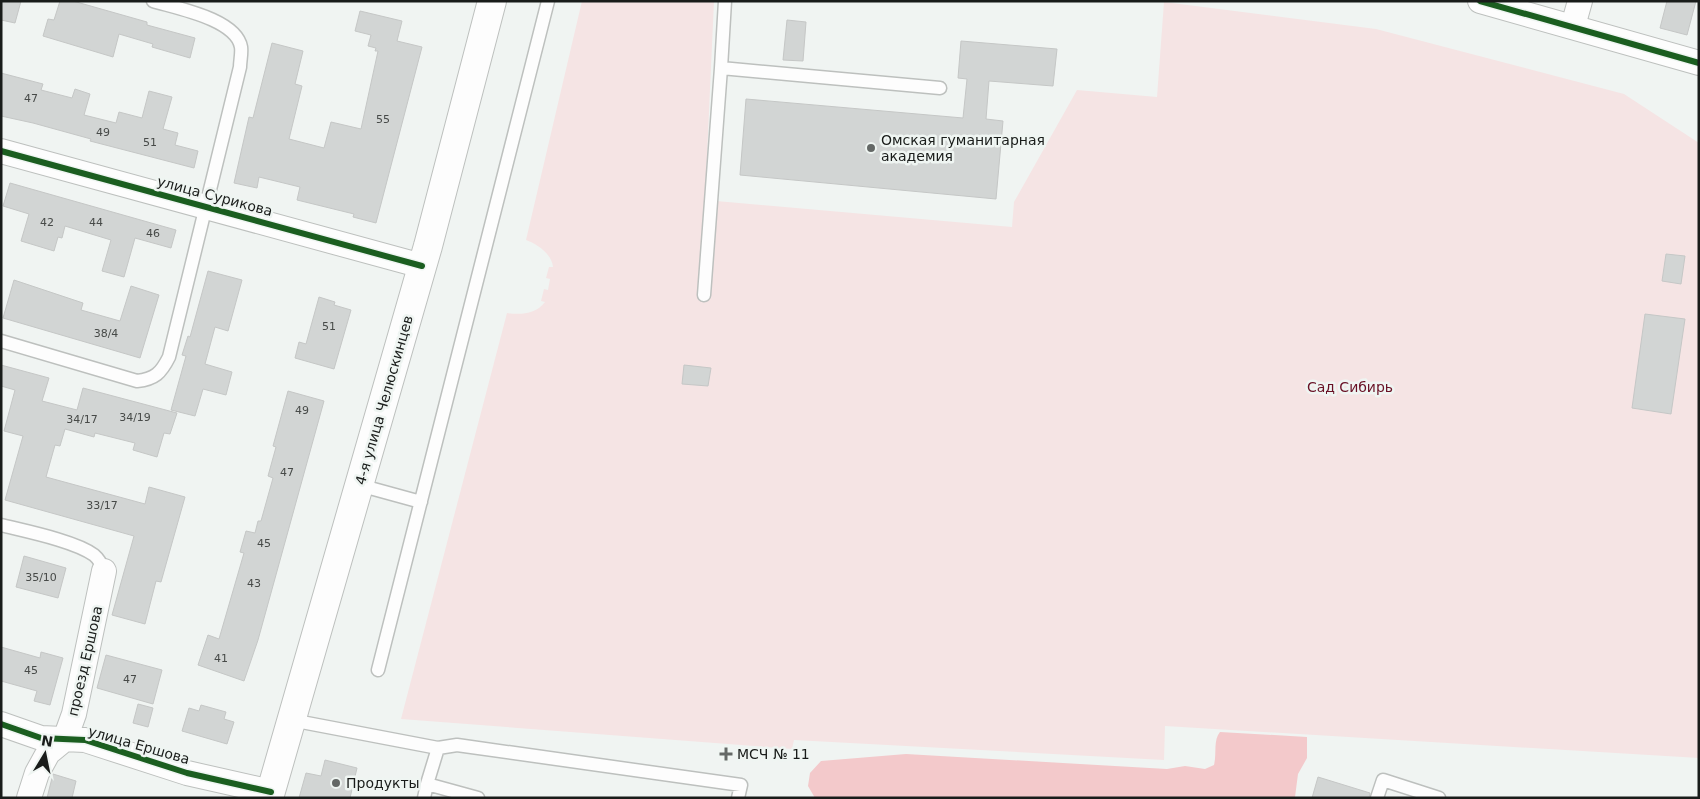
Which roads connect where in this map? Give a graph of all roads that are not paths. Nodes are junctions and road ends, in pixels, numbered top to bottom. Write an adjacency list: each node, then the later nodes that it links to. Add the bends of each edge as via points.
1 (153, 1): 12 (lane, via 208,18 230,29 241,45 240,67)
2 (492, 1): 13 (main road, 4-я улица Челюскинцев)
3 (548, 1): 17 (lane)
4 (725, 1): 9 (lane)
5 (1480, 1): 7 (street)
6 (1580, 1): 7 (street)
7 (1573, 26): 8 (street)
8 (1699, 63)
9 (721, 68): 10 (lane); 14 (lane)
10 (940, 88)
11 (1, 151): 12 (street, улица Сурикова)
12 (205, 206): 13 (street, улица Сурикова); 15 (lane, via 169,357 162,371 152,380 137,381 115,376)
13 (422, 266): 16 (main road, 4-я улица Челюскинцев)
14 (704, 296)
15 (1, 341)
16 (359, 485): 17 (lane); 21 (main road, 4-я улица Челюскинцев)
17 (421, 502): 20 (lane)
18 (1, 525): 19 (lane, via 93,554)
19 (104, 571): 23 (street, проезд Ершова, via 74,714)
20 (378, 670)
21 (291, 720): 24 (lane); 26 (main road, 4-я улица Челюскинцев)
22 (1, 724): 23 (street, улица Ершова, via 41,738)
23 (65, 740): 26 (street, улица Ершова, via 85,740); 27 (street, via 48,753 37,773)
24 (438, 748): 25 (lane); 30 (lane, via 457,745 741,786)
25 (428, 784): 28 (lane); 29 (lane)
26 (270, 795)
27 (30, 798)
28 (424, 798)
29 (478, 798)
30 (738, 798)
31 (1377, 798): 32 (lane, via 1383,780)
32 (1439, 798)

